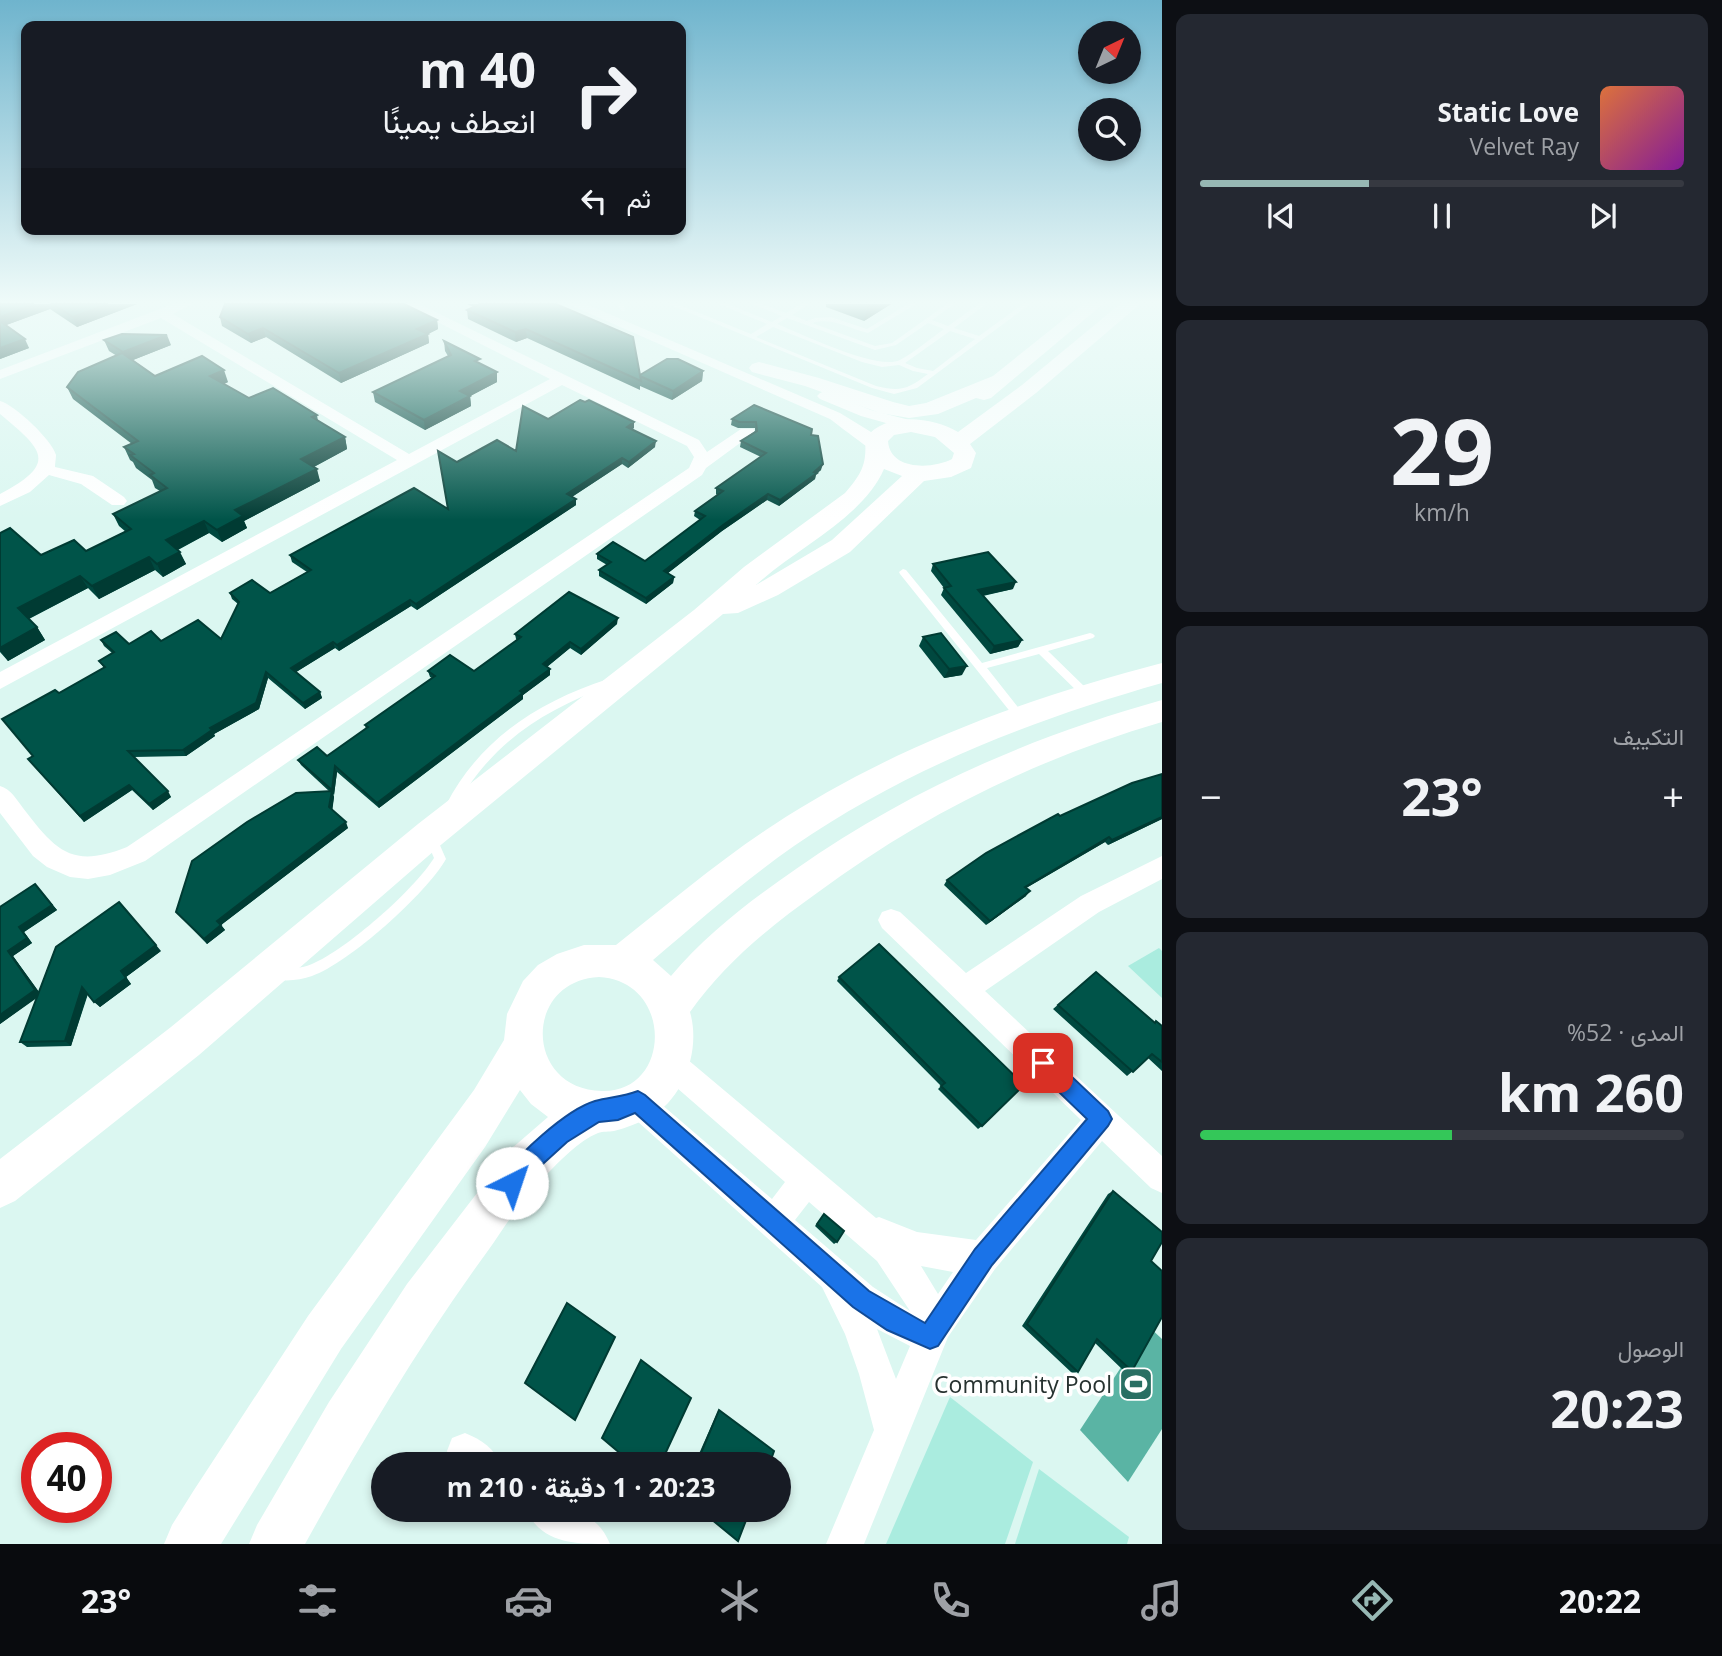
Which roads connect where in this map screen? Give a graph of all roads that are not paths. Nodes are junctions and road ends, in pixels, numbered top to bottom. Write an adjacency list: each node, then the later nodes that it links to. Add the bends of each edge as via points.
1 (268, 376): 17 (street)
2 (555, 376): 10 (street)
3 (742, 376): 16 (street, via 835,416 865,435)
4 (779, 376): 13 (street, via 866,413)
5 (790, 376): 11 (street, via 909,412 930,409)
6 (850, 376): 7 (lane, via 888,391 912,389)
7 (930, 376)
8 (1005, 376): 11 (street)
9 (1045, 376): 15 (street)
10 (561, 379): 17 (street); 18 (street, via 693,443)
11 (999, 381): 13 (street, via 960,413)
12 (0, 406): 19 (street, via 48,449)
13 (919, 426): 15 (street); 16 (street, via 884,430 876,437)
14 (747, 432): 18 (street)
15 (959, 442): 20 (street, via 964,463 954,471)
16 (877, 451): 20 (street, via 902,470); 24 (street, via 873,473 853,498)
17 (408, 460): 29 (street)
18 (701, 464): 33 (street, via 136,854 95,869 54,862)
19 (45, 469): 21 (street, via 88,480); 22 (street)
20 (918, 474): 24 (street, via 841,546 752,598)
21 (118, 500)
22 (0, 501)
23 (903, 572): 27 (lane)
24 (704, 616): 45 (street, via 436,829 185,1041)
25 (1090, 636): 26 (lane)
26 (1041, 650): 27 (lane); 30 (lane)
27 (980, 667): 32 (lane)
28 (1162, 673): 30 (street)
29 (0, 681)
30 (1085, 693): 32 (street)
31 (1162, 711): 38 (street, via 1042,748 956,787 869,837 717,949)
32 (1020, 716): 36 (street, via 863,788 784,836)
33 (3, 803)
34 (1162, 867): 37 (street, via 1090,904)
35 (891, 920): 37 (street)
36 (620, 964): 38 (street, via 658,989); 39 (street, via 595,961 570,966 548,978 532,997 522,1020)
37 (966, 989): 42 (street)
38 (670, 1009): 40 (street, via 676,1046)
39 (522, 1046): 41 (street, via 539,1084 565,1103); 54 (street, via 481,1120 285,1390)
40 (671, 1064): 41 (street, via 663,1079); 44 (street)
41 (617, 1107): 46 (street); 55 (street, via 559,1134 526,1164 423,1300 346,1420)
42 (1101, 1119): 43 (street); 48 (street)
43 (1162, 1177)
44 (807, 1179): 46 (street); 47 (street)
45 (0, 1186)
46 (774, 1222): 49 (street)
47 (858, 1222): 48 (street, via 898,1244 941,1256); 50 (street, via 915,1285)
48 (984, 1257): 50 (street)
49 (832, 1275): 50 (street, via 895,1321); 51 (street, via 879,1374)
50 (933, 1331): 51 (street)
51 (892, 1430): 56 (street)
52 (561, 1522): 53 (street)
53 (588, 1543)
54 (191, 1544)
55 (276, 1544)
56 (845, 1544)

